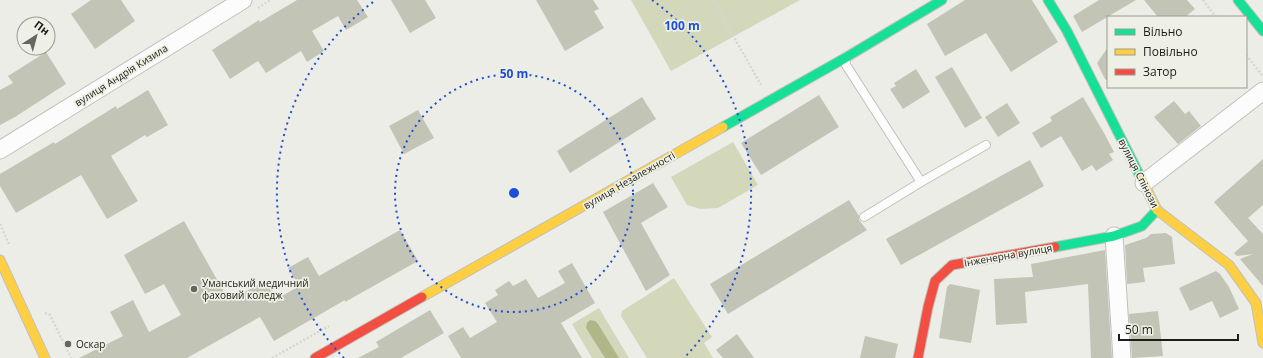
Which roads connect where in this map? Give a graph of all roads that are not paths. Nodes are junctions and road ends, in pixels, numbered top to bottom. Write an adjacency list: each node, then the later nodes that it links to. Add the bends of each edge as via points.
1 (243, 0): 9 (street, вулиця Андрія Кизила)
2 (942, 0): 6 (street, вулиця Незалежності)
3 (1048, 0): 11 (street, вулиця Спінози, via 1067,31)
4 (1238, 0): 5 (street)
5 (1263, 31)
6 (845, 58): 10 (lane, via 846,65); 18 (street, вулиця Незалежності)
7 (1263, 91): 11 (street)
8 (986, 145): 10 (lane)
9 (0, 150)
10 (922, 182): 13 (lane)
11 (1144, 183): 12 (street, вулиця Спінози)
12 (1157, 210): 14 (street, Інженерна вулиця, via 1142,226); 16 (street, вулиця Спінози, via 1229,265 1256,303)
13 (864, 217)
14 (1114, 236): 19 (street, Інженерна вулиця, via 952,265 935,281); 20 (street)
15 (0, 260): 17 (street)
16 (1263, 343)
17 (45, 358)
18 (315, 358)
19 (918, 358)
20 (1122, 358)

